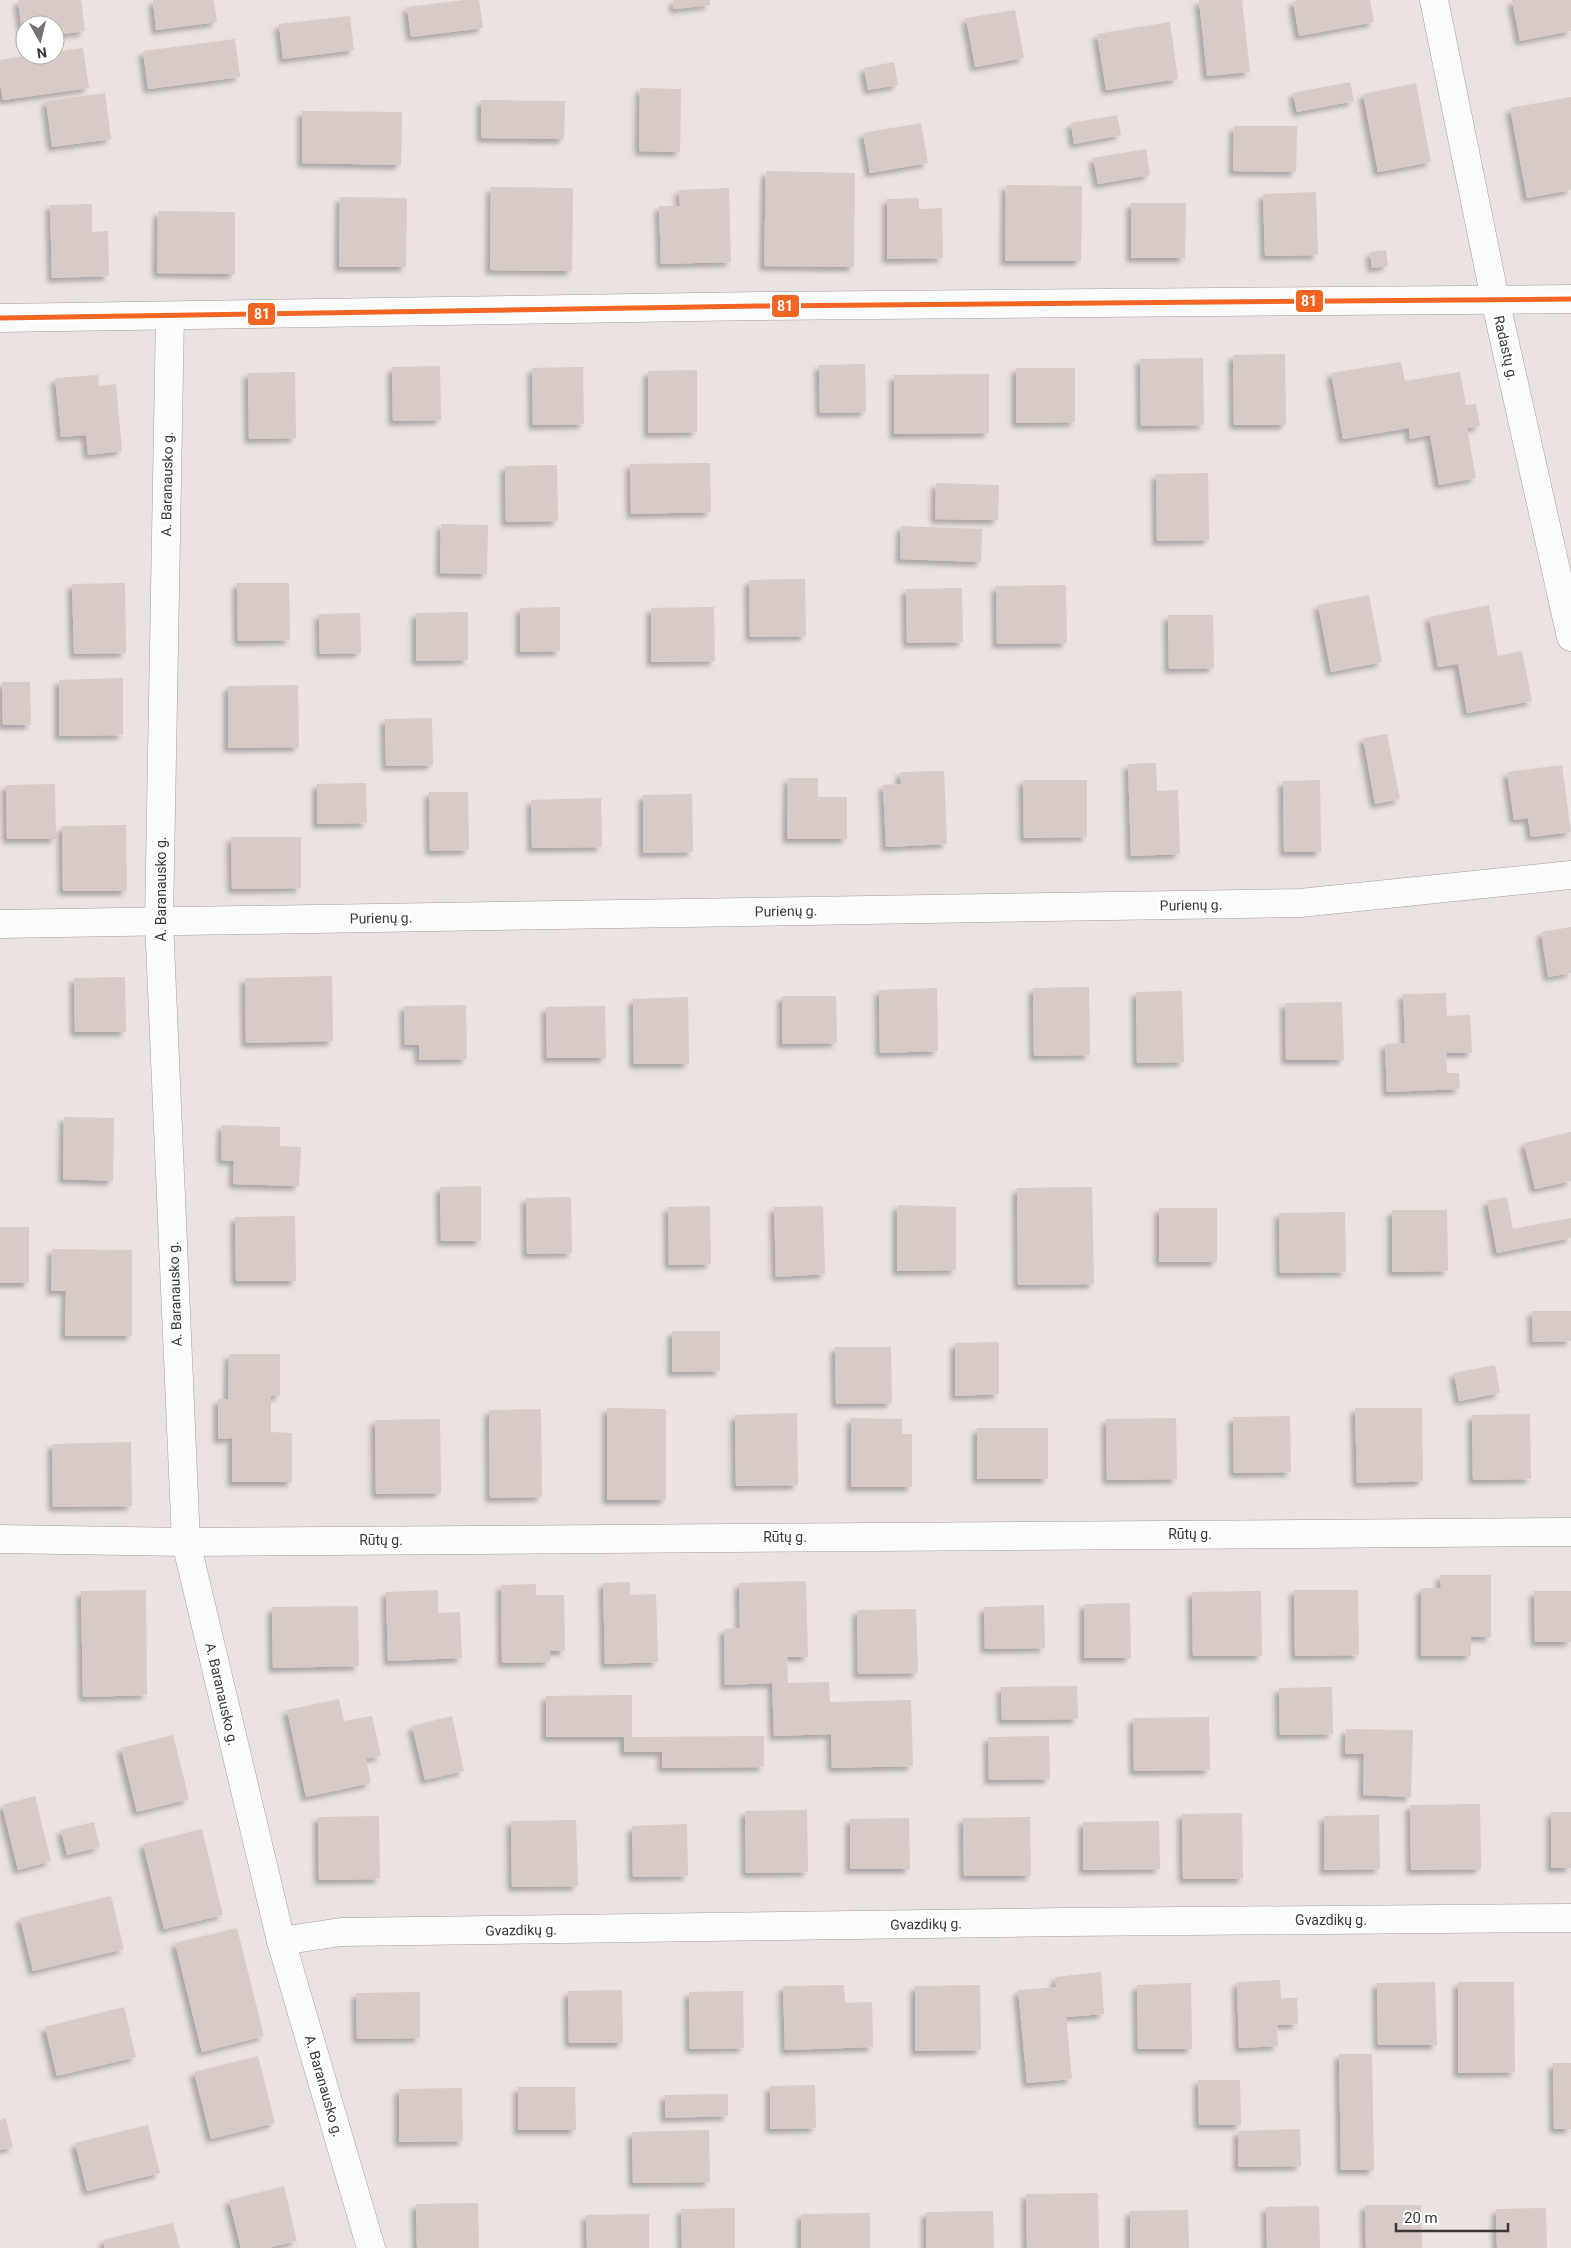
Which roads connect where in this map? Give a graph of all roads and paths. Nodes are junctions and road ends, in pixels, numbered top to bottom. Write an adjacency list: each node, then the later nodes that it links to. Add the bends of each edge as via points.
1 (1434, 0): 2 (street, Radastų g.)
2 (1495, 299): 3 (street); 4 (street, via 748,306); 6 (street, Radastų g.)
3 (1571, 299)
4 (170, 316): 5 (street); 8 (street, A. Baranausko g.)
5 (0, 318)
6 (1571, 637)
7 (1571, 875): 8 (street, Purienų g., via 1300,903)
8 (159, 922): 9 (street, Purienų g.); 12 (street, A. Baranausko g.)
9 (0, 924)
10 (1571, 1532): 12 (street, Rūtų g.)
11 (0, 1539): 12 (street, Rūtų g.)
12 (186, 1542): 14 (street, A. Baranausko g.)
13 (1571, 1918): 14 (street, Gvazdikų g., via 341,1932)
14 (281, 1941): 15 (street, A. Baranausko g.)
15 (371, 2248)

